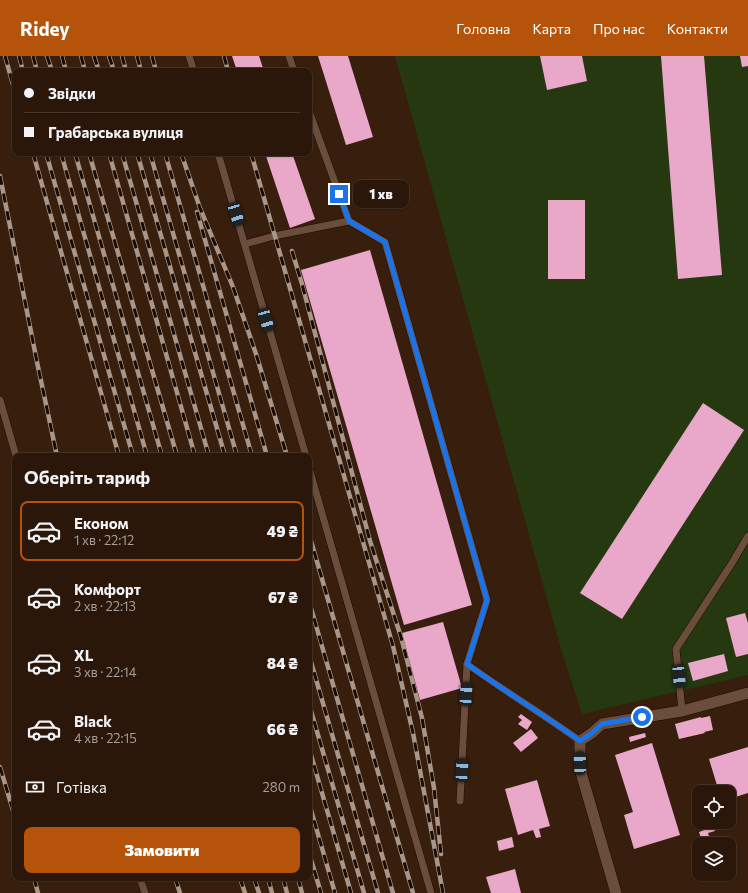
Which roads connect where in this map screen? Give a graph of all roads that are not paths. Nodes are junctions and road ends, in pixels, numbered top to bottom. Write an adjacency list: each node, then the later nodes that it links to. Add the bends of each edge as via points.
1 (189, 56): 3 (lane)
2 (289, 56): 4 (lane)
3 (193, 68)
4 (293, 68)
5 (312, 119): 7 (lane)
6 (219, 156): 8 (lane)
7 (349, 221): 8 (lane); 14 (lane, via 385,242 487,600)
8 (245, 244): 11 (lane)
9 (0, 400): 10 (lane)
10 (15, 453)
11 (305, 453)
12 (312, 478): 21 (lane)
13 (748, 536): 16 (lane, via 676,649)
14 (467, 664): 17 (lane); 18 (lane)
15 (748, 693): 16 (street)
16 (682, 710): 17 (street, via 602,724)
17 (580, 741): 22 (street, via 582,776)
18 (460, 801)
19 (141, 881): 20 (lane)
20 (145, 893)
21 (431, 893)
22 (616, 893)

